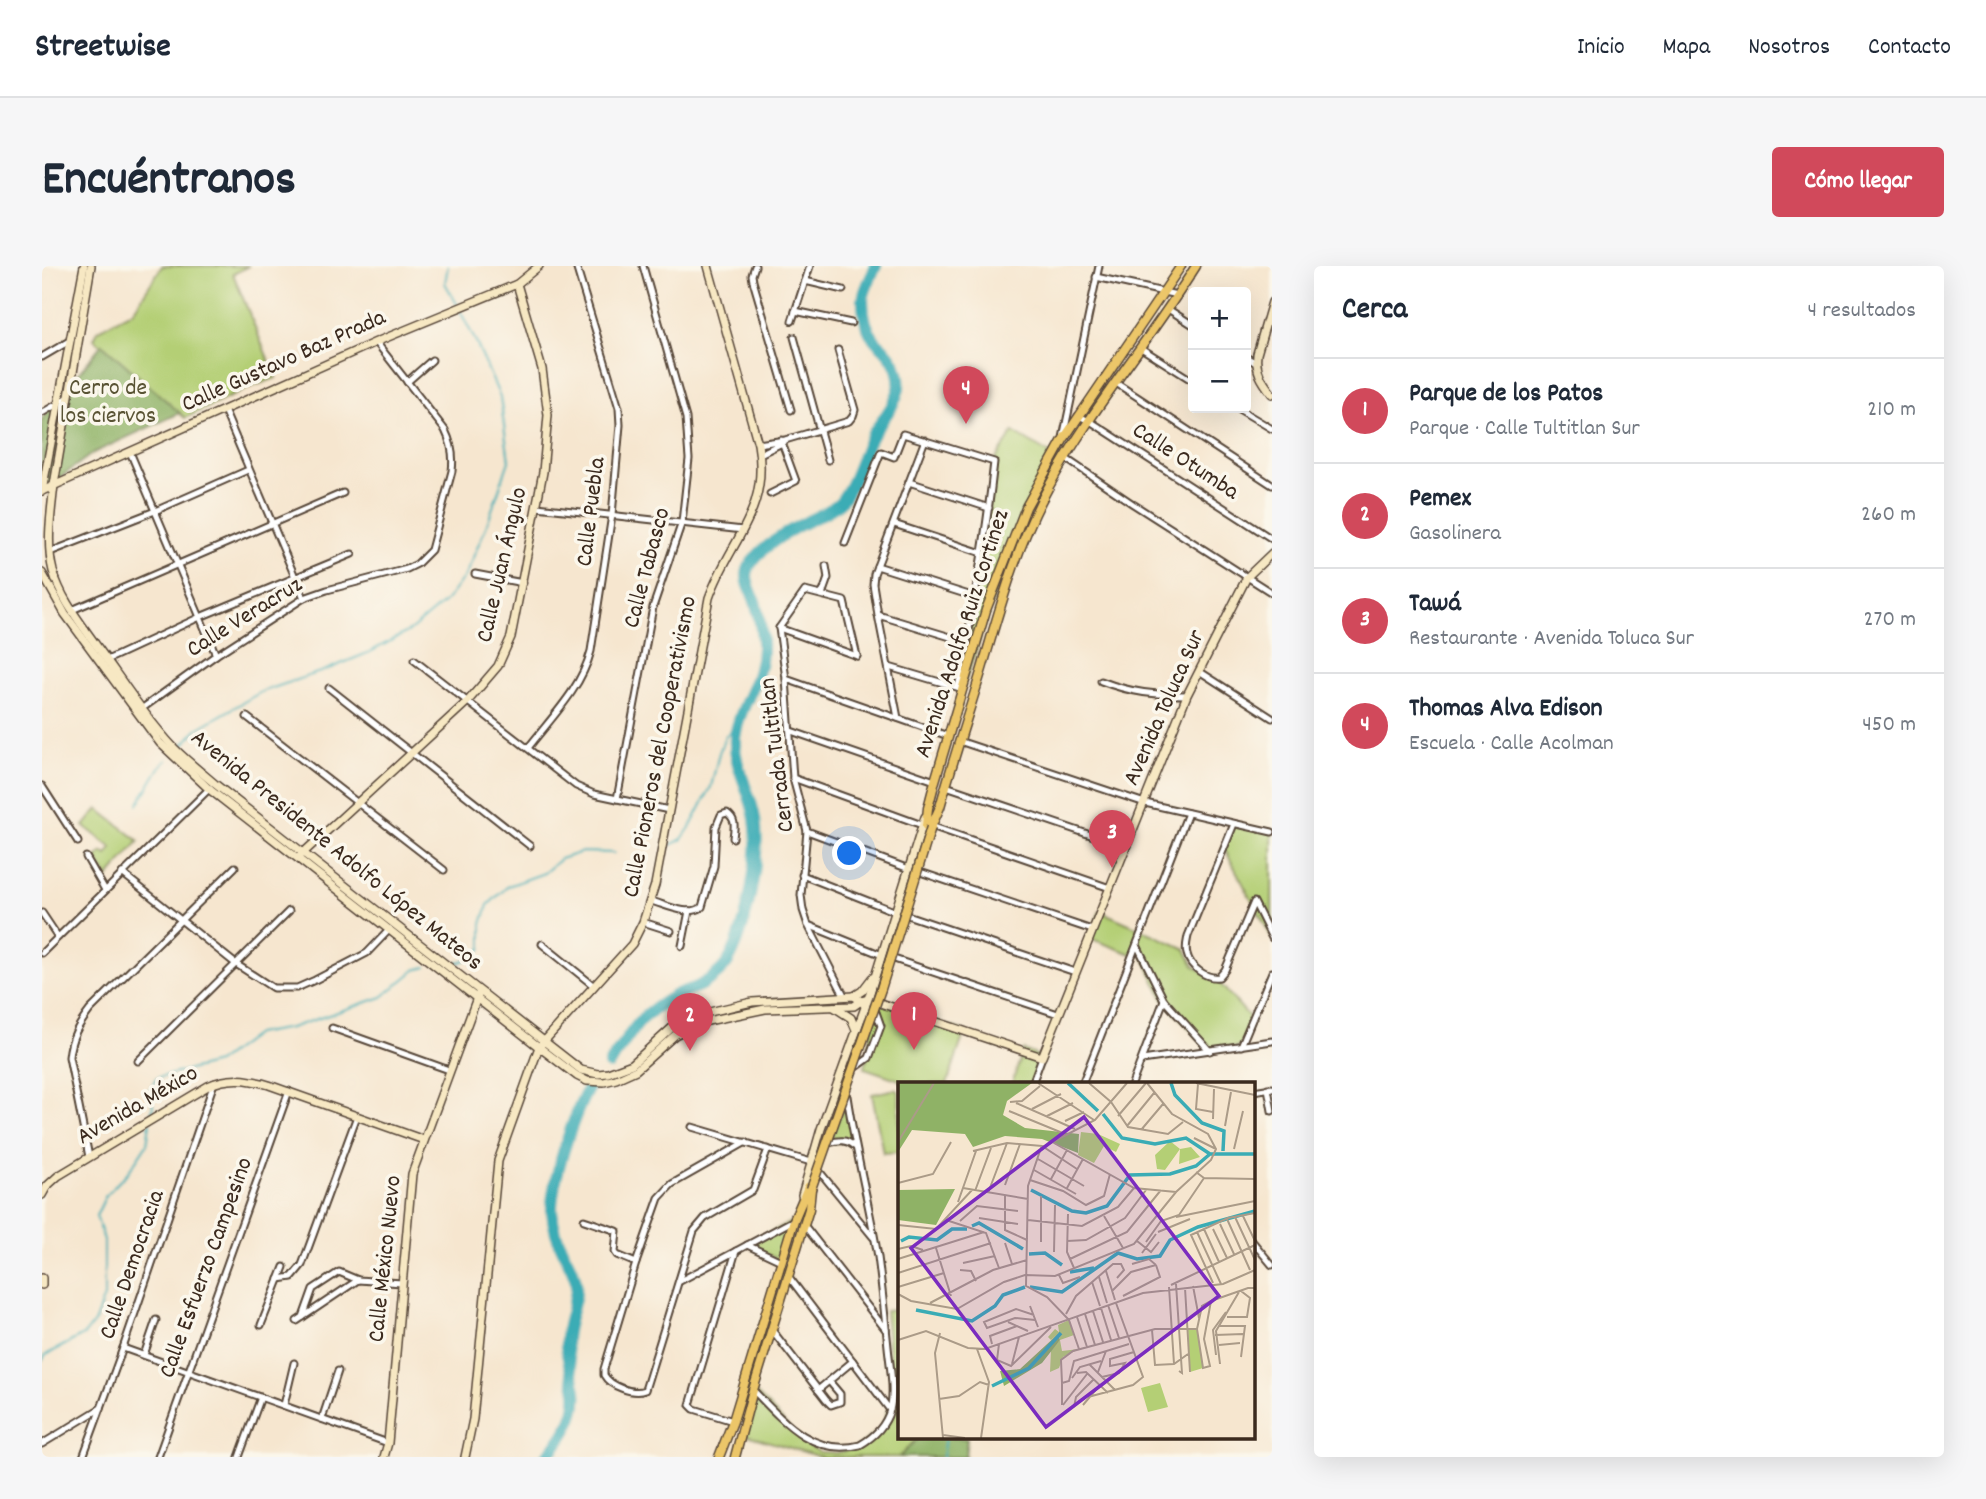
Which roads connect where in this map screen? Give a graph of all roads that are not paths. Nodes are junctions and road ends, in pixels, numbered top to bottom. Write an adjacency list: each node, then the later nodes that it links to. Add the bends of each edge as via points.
1 (84, 266): 27 (street)
2 (92, 266): 25 (street, Avenida Presidente Adolfo López Mateos)
3 (539, 266): 14 (street, Calle Gustavo Baz Prada)
4 (576, 266): 69 (street, Calle Puebla, via 619,408)
5 (643, 266): 70 (street, Calle Tabasco, via 685,418 689,459)
6 (708, 266): 52 (street, Calle Pioneros del Cooperativismo)
7 (755, 266): 42 (street, via 753,281)
8 (810, 266): 13 (street)
9 (1099, 266): 12 (street)
10 (1181, 266): 16 (main road, Avenida Adolfo Ruiz Cortinez)
11 (1196, 266): 17 (main road, Avenida Adolfo Ruiz Cortinez)
12 (1096, 278): 16 (street); 50 (street)
13 (805, 281): 15 (street); 20 (street)
14 (517, 284): 28 (street, Calle Gustavo Baz Prada); 64 (street, Calle Juan Ángulo, via 542,369 548,415)
15 (843, 289)
16 (1165, 291): 17 (street); 45 (main road, Avenida Adolfo Ruiz Cortinez)
17 (1177, 295): 19 (main road, Avenida Adolfo Ruiz Cortinez)
18 (1272, 302): 24 (street)
19 (1168, 309): 22 (street); 29 (main road, Avenida Adolfo Ruiz Cortinez)
20 (795, 311): 21 (street); 23 (street)
21 (792, 321)
22 (1188, 321)
23 (851, 323)
24 (1269, 324): 34 (street)
25 (80, 335): 27 (street); 39 (street, Avenida Presidente Adolfo López Mateos)
26 (794, 337): 48 (street)
27 (69, 341): 31 (street); 40 (street)
28 (376, 342): 36 (street, Calle Veracruz); 41 (street, Calle Gustavo Baz Prada)
29 (1141, 348): 35 (street); 37 (main road, Avenida Adolfo Ruiz Cortinez)
30 (838, 350): 48 (street, via 855,410 849,421)
31 (42, 357)
32 (432, 360): 36 (street)
33 (1251, 360): 34 (street)
34 (1256, 363): 38 (street)
35 (1188, 378)
36 (407, 382): 95 (street, Calle Veracruz, via 445,430 452,450 452,471 430,550 407,569)
37 (1116, 383): 46 (main road, Avenida Adolfo Ruiz Cortinez); 60 (street)
38 (1272, 394)
39 (69, 397): 40 (street); 59 (street, Avenida Presidente Adolfo López Mateos)
40 (57, 404): 43 (street); 61 (street)
41 (224, 410): 53 (street, Calle Gustavo Baz Prada); 57 (street)
42 (791, 410)
43 (42, 413)
44 (1245, 413): 47 (street)
45 (1078, 416): 46 (street, Calle Otumba); 50 (main road, Avenida Adolfo Ruiz Cortinez)
46 (1090, 421): 55 (main road, Avenida Adolfo Ruiz Cortinez); 74 (street, Calle Otumba)
47 (1272, 429)
48 (820, 430): 51 (street); 56 (street)
49 (925, 440): 58 (street); 66 (street, via 994,462); 75 (street, via 903,433 894,457 881,452)
50 (1062, 440): 65 (main road, Avenida Adolfo Ruiz Cortinez)
51 (783, 441): 52 (street); 54 (street); 63 (street, via 796,481)
52 (758, 444): 54 (street, Calle Pioneros del Cooperativismo)
53 (130, 452): 59 (street, Calle Gustavo Baz Prada); 67 (street)
54 (760, 454): 73 (street, Calle Pioneros del Cooperativismo, via 758,495)
55 (1065, 458): 68 (main road, Avenida Adolfo Ruiz Cortinez); 89 (street)
56 (828, 460)
57 (248, 470): 67 (street); 71 (street)
58 (909, 482): 66 (street); 72 (street)
59 (54, 485): 61 (street, Calle Gustavo Baz Prada); 77 (street, Avenida Presidente Adolfo López Mateos)
60 (1272, 485)
61 (42, 491)
62 (343, 493): 71 (street)
63 (770, 494)
64 (537, 507): 69 (street); 90 (street, Calle Juan Ángulo)
65 (1026, 507): 68 (main road); 109 (main road, Avenida Adolfo Ruiz Cortinez)
66 (989, 508): 78 (street)
67 (155, 511): 77 (street); 81 (street)
68 (1036, 512): 118 (main road, Avenida Adolfo Ruiz Cortinez, via 998,613)
69 (612, 514): 70 (street); 119 (street, Calle Puebla, via 587,667)
70 (682, 523): 73 (street); 126 (street, Calle Tabasco, via 653,607)
71 (272, 524): 81 (street); 87 (street)
72 (894, 524): 78 (street); 83 (street)
73 (743, 530): 129 (street, Calle Pioneros del Cooperativismo, via 709,598)
74 (1272, 539)
75 (845, 543)
76 (42, 544): 77 (street)
77 (50, 552): 84 (street, Avenida Presidente Adolfo López Mateos)
78 (982, 553): 94 (street)
79 (1272, 553): 89 (street, Avenida Toluca Sur)
80 (352, 554): 87 (street)
81 (177, 564): 96 (street); 98 (street)
82 (826, 566): 88 (street)
83 (877, 566): 94 (street); 97 (street, via 873,584)
84 (52, 568): 85 (street); 96 (street, Avenida Presidente Adolfo López Mateos)
85 (42, 574): 112 (street, Avenida Presidente Adolfo López Mateos, via 65,614)
86 (475, 574): 90 (street)
87 (295, 578): 95 (street); 98 (street)
88 (828, 578): 92 (street); 93 (street)
89 (1247, 578): 91 (street); 105 (street, Avenida Toluca Sur)
90 (523, 583): 111 (street, Calle Juan Ángulo, via 505,652)
91 (1272, 593)
92 (820, 594): 93 (street); 99 (street, via 805,591)
93 (830, 597): 99 (street, via 844,601 857,656)
94 (975, 597): 100 (street)
95 (304, 598): 101 (street, Calle Veracruz)
96 (72, 610): 102 (street, Avenida Presidente Adolfo López Mateos)
97 (878, 615): 100 (street); 104 (street)
98 (200, 617): 101 (street); 102 (street)
99 (779, 628): 106 (street, Cerrada Tultitlan)
100 (967, 642): 109 (street)
101 (216, 655): 112 (street, Calle Veracruz)
102 (107, 660): 112 (street, Avenida Presidente Adolfo López Mateos)
103 (414, 660): 111 (street)
104 (889, 667): 109 (street); 114 (street)
105 (1199, 671): 110 (street, Avenida Toluca Sur); 115 (street)
106 (786, 679): 114 (street); 116 (street, Cerrada Tultitlan)
107 (1101, 681): 110 (street, via 1138,693)
108 (329, 688): 120 (street)
109 (960, 688): 117 (main road, Avenida Adolfo Ruiz Cortinez)
110 (1187, 695): 128 (street, Avenida Toluca Sur)
111 (468, 701): 119 (street); 120 (street, Calle Juan Ángulo)
112 (140, 710): 124 (street, Avenida Presidente Adolfo López Mateos, via 165,749)
113 (247, 717): 127 (street)
114 (898, 718): 117 (street)
115 (1272, 718)
116 (790, 731): 121 (street, Cerrada Tultitlan); 122 (street)
117 (948, 736): 122 (main road, Avenida Adolfo Ruiz Cortinez)
118 (960, 741): 125 (main road, Avenida Adolfo Ruiz Cortinez); 128 (street)
119 (528, 748): 126 (street, via 576,786)
120 (412, 752): 127 (street, Calle Juan Ángulo); 137 (street)
121 (793, 778): 132 (street); 133 (street, Cerrada Tultitlan)
122 (935, 781): 132 (main road, Avenida Adolfo Ruiz Cortinez)
123 (42, 786): 136 (street)
124 (212, 786): 139 (street, Avenida Presidente Adolfo López Mateos); 145 (street)
125 (946, 786): 132 (main road, Avenida Adolfo Ruiz Cortinez); 138 (street)
126 (617, 799): 129 (street)
127 (359, 803): 139 (street, Calle Juan Ángulo); 143 (street)
128 (1145, 803): 130 (street); 138 (street, Avenida Toluca Sur)
129 (669, 810): 151 (street, Calle Pioneros del Cooperativismo)
130 (1188, 813): 131 (street); 167 (street)
131 (1234, 824): 134 (street); 164 (street, via 1188,936 1186,953 1201,972 1219,977 1254,902)
132 (928, 826): 142 (street, Avenida Adolfo Ruiz Cortinez); 144 (street, Avenida Adolfo Ruiz Cortinez); 147 (street); 214 (main road, Avenida Adolfo Ruiz Cortinez, bridge, via 881,989)
133 (807, 831): 142 (street); 146 (street, Cerrada Tultitlan)
134 (1272, 832)
135 (733, 838): 153 (street, via 732,816 721,815 705,901 696,911)
136 (78, 842)
137 (530, 846)
138 (1126, 847): 147 (street, Avenida Toluca Sur)
139 (301, 855): 160 (street, Avenida Presidente Adolfo López Mateos)
140 (86, 857): 148 (street)
141 (235, 867): 157 (street)
142 (909, 869): 149 (street, Avenida Adolfo Ruiz Cortinez)
143 (444, 870)
144 (920, 872): 150 (street, Avenida Adolfo Ruiz Cortinez); 161 (street)
145 (122, 873): 148 (street); 157 (street)
146 (802, 875): 154 (street); 159 (street, Cerrada Tultitlan, via 800,895)
147 (1110, 888): 161 (street, Avenida Toluca Sur)
148 (105, 890): 163 (street)
149 (903, 890): 150 (street); 154 (street, Avenida Adolfo Ruiz Cortinez)
150 (914, 893): 156 (street, Avenida Adolfo Ruiz Cortinez)
151 (651, 901): 153 (street); 158 (street, Calle Pioneros del Cooperativismo)
152 (289, 911): 171 (street)
153 (689, 911): 166 (street)
154 (896, 912): 169 (street, Avenida Adolfo Ruiz Cortinez)
155 (42, 913): 163 (street)
156 (907, 915): 170 (street, Avenida Adolfo Ruiz Cortinez); 173 (street)
157 (181, 922): 171 (street); 211 (street, via 75,1029 69,1057)
158 (643, 922): 162 (street); 175 (street, Calle Pioneros del Cooperativismo, via 632,944)
159 (808, 925): 169 (street); 178 (street, Cerrada Tultitlan)
160 (392, 926): 171 (street, via 367,953 297,988 268,986); 176 (street, Avenida Presidente Adolfo López Mateos)
161 (1092, 930): 173 (street, Avenida Toluca Sur)
162 (671, 931)
163 (58, 937): 168 (street)
164 (1272, 938)
165 (542, 944): 175 (street)
166 (682, 946)
167 (1137, 946): 181 (street); 196 (street)
168 (42, 953)
169 (882, 955): 172 (street, Avenida Adolfo Ruiz Cortinez)
170 (894, 959): 182 (street, Avenida Adolfo Ruiz Cortinez); 184 (street)
171 (236, 964): 193 (street)
172 (878, 968): 180 (street, Avenida Adolfo Ruiz Cortinez); 180 (street)
173 (1075, 972): 184 (street, Avenida Toluca Sur)
174 (1272, 972): 179 (street)
175 (594, 986): 188 (street, Calle Pioneros del Cooperativismo)
176 (478, 994): 188 (street, Avenida Presidente Adolfo López Mateos); 194 (street, Calle México Nuevo)
177 (1272, 996): 179 (street)
178 (845, 997): 180 (street, Avenida Presidente Adolfo López Mateos); 188 (street, Avenida Presidente Adolfo López Mateos, via 752,1002 686,1019 632,1063 608,1073 581,1070)
179 (1262, 999): 189 (street)
180 (862, 1000): 182 (street, Avenida Presidente Adolfo López Mateos); 183 (street, Avenida Presidente Adolfo López Mateos, via 854,1006); 186 (street, Avenida Adolfo Ruiz Cortinez); 202 (street, via 869,1015 844,1086)
181 (1164, 1000): 190 (street); 192 (street)
182 (880, 1002): 191 (street, Avenida Presidente Adolfo López Mateos); 201 (street, Avenida Adolfo Ruiz Cortinez)
183 (833, 1007): 186 (street, via 851,1018); 188 (street, Avenida Presidente Adolfo López Mateos, via 765,1009 690,1026 636,1070 604,1082 577,1076)
184 (1058, 1014): 191 (street, Avenida Toluca Sur)
185 (332, 1028): 194 (street)
186 (856, 1034): 212 (street, Avenida Adolfo Ruiz Cortinez)
187 (1272, 1041): 189 (street)
188 (541, 1045): 265 (street, Calle Pioneros del Cooperativismo, via 498,1161 473,1419)
189 (1241, 1046): 190 (street)
190 (1210, 1052): 192 (street)
191 (1042, 1057): 195 (street, Avenida Toluca Sur)
192 (1142, 1060): 197 (street)
193 (138, 1061)
194 (449, 1070): 206 (street, Calle México Nuevo)
195 (1033, 1082)
196 (1083, 1082)
197 (1133, 1082)
198 (214, 1083): 200 (street, Avenida México, via 245,1079); 211 (street, Avenida México); 242 (street, Calle Democracia)
199 (1270, 1088): 203 (street)
200 (289, 1091): 204 (street, Avenida México); 246 (street, Calle Esfuerzo Campesino)
201 (847, 1096): 202 (street, Avenida Adolfo Ruiz Cortinez); 209 (street)
202 (842, 1110): 208 (street, Avenida Adolfo Ruiz Cortinez)
203 (1272, 1111)
204 (357, 1116): 206 (street, Avenida México); 231 (street, via 302,1265 292,1278)
205 (692, 1126): 207 (street)
206 (424, 1140): 234 (street, Calle México Nuevo, via 410,1184)
207 (746, 1142): 210 (street); 226 (street, via 664,1191)
208 (829, 1143): 209 (street, via 843,1140); 213 (street, Avenida Adolfo Ruiz Cortinez)
209 (855, 1146): 221 (street)
210 (768, 1150): 212 (street); 233 (street, via 752,1190 697,1226)
211 (89, 1157): 215 (street, Avenida México, via 58,1176)
212 (811, 1162): 216 (street, Avenida Adolfo Ruiz Cortinez)
213 (820, 1172): 217 (street, Avenida Adolfo Ruiz Cortinez); 221 (street)
214 (809, 1189): 216 (main road, Avenida Adolfo Ruiz Cortinez); 217 (main road, Avenida Adolfo Ruiz Cortinez)
215 (42, 1195)
216 (799, 1206): 219 (main road, Avenida Adolfo Ruiz Cortinez)
217 (809, 1209): 220 (main road, Avenida Adolfo Ruiz Cortinez)
218 (584, 1220): 226 (street, via 617,1231 615,1252)
219 (794, 1220): 223 (street); 225 (main road, Avenida Adolfo Ruiz Cortinez)
220 (804, 1225): 229 (main road, Avenida Adolfo Ruiz Cortinez); 241 (street)
221 (874, 1238): 241 (street)
222 (1254, 1243): 227 (street)
223 (747, 1245): 224 (street); 225 (street)
224 (736, 1251): 233 (street); 256 (street, via 690,1405)
225 (781, 1261): 256 (main road, Avenida Adolfo Ruiz Cortinez)
226 (636, 1263): 233 (street, via 604,1369 611,1383 636,1392 648,1385)
227 (1272, 1265)
228 (284, 1267): 231 (street)
229 (789, 1277): 240 (main road, Avenida Adolfo Ruiz Cortinez); 244 (street)
230 (42, 1278): 235 (street)
231 (279, 1279): 239 (street)
232 (358, 1280): 234 (street); 236 (street); 236 (street, via 339,1272 313,1289)
233 (680, 1281)
234 (402, 1283): 257 (street, Calle México Nuevo)
235 (42, 1285)
236 (303, 1317): 238 (street)
237 (156, 1320): 243 (street)
238 (297, 1321)
239 (261, 1325)
240 (772, 1330): 249 (main road, Avenida Adolfo Ruiz Cortinez); 250 (street)
241 (886, 1331): 254 (street)
242 (123, 1348): 243 (street); 253 (street, Calle Democracia)
243 (144, 1355): 246 (street)
244 (853, 1361): 248 (street); 254 (street)
245 (294, 1363): 252 (street)
246 (188, 1371): 251 (street); 262 (street, Calle Esfuerzo Campesino)
247 (338, 1371): 255 (street)
248 (829, 1381): 250 (street); 250 (street, via 840,1394 836,1405)
249 (753, 1390): 259 (street); 267 (main road, Avenida Adolfo Ruiz Cortinez)
250 (818, 1390)
251 (261, 1397): 252 (street); 263 (street)
252 (284, 1405): 255 (street)
253 (101, 1408): 258 (street); 261 (street, Calle Democracia)
254 (890, 1410): 260 (street, via 871,1439 837,1453)
255 (322, 1419): 257 (street)
256 (733, 1421): 266 (main road, Avenida Adolfo Ruiz Cortinez)
257 (387, 1443): 264 (street, Calle México Nuevo)
258 (42, 1444)
259 (812, 1447)
260 (820, 1452)
261 (83, 1457)
262 (158, 1457)
263 (239, 1457)
264 (384, 1457)
265 (465, 1457)
266 (719, 1457)
267 (735, 1457)

